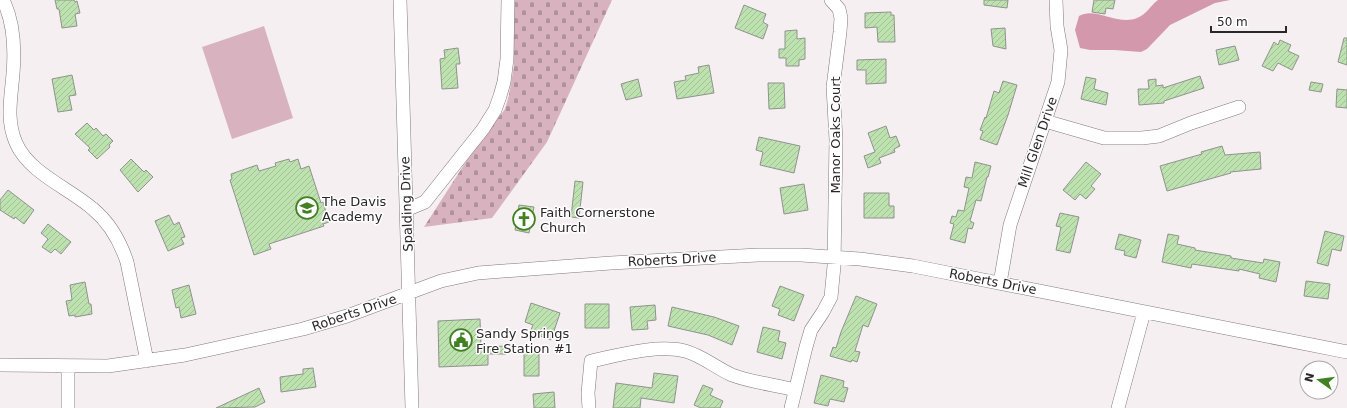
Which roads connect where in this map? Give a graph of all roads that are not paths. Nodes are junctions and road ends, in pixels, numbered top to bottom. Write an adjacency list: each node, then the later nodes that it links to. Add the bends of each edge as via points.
1 (3, 0): 14 (street, via 11,26 14,51 10,120 16,143 32,166 93,209 116,235 127,262)
2 (400, 0): 8 (street, Spalding Drive)
3 (508, 0): 8 (street, via 507,59 504,82 494,110 425,202)
4 (831, 0): 9 (street, Manor Oaks Court, via 839,9 841,18 834,87)
5 (1056, 0): 7 (street, Mill Glen Drive, via 1061,50 1058,82)
6 (1239, 107): 7 (street, via 1159,136 1142,138 1104,138)
7 (1045, 121): 10 (street, Mill Glen Drive, via 1010,225)
8 (406, 210): 11 (street, Spalding Drive)
9 (835, 253): 10 (street, Roberts Drive); 11 (street, Roberts Drive, via 712,257 478,273 441,281); 17 (street, Manor Oaks Court, via 831,297 812,330)
10 (1000, 283): 12 (street, Roberts Drive)
11 (410, 292): 14 (street, Roberts Drive, via 347,316 303,329); 19 (street, Spalding Drive)
12 (1144, 312): 13 (street, Roberts Drive); 22 (street)
13 (1347, 352)
14 (147, 361): 16 (street, Roberts Drive, via 108,366)
15 (0, 365): 16 (street, Roberts Drive)
16 (68, 366): 18 (street)
17 (795, 390): 20 (street, via 732,375 705,358 685,351 644,350 591,361); 21 (street, Manor Oaks Court)
18 (68, 408)
19 (412, 408)
20 (589, 408)
21 (791, 408)
22 (1118, 408)

